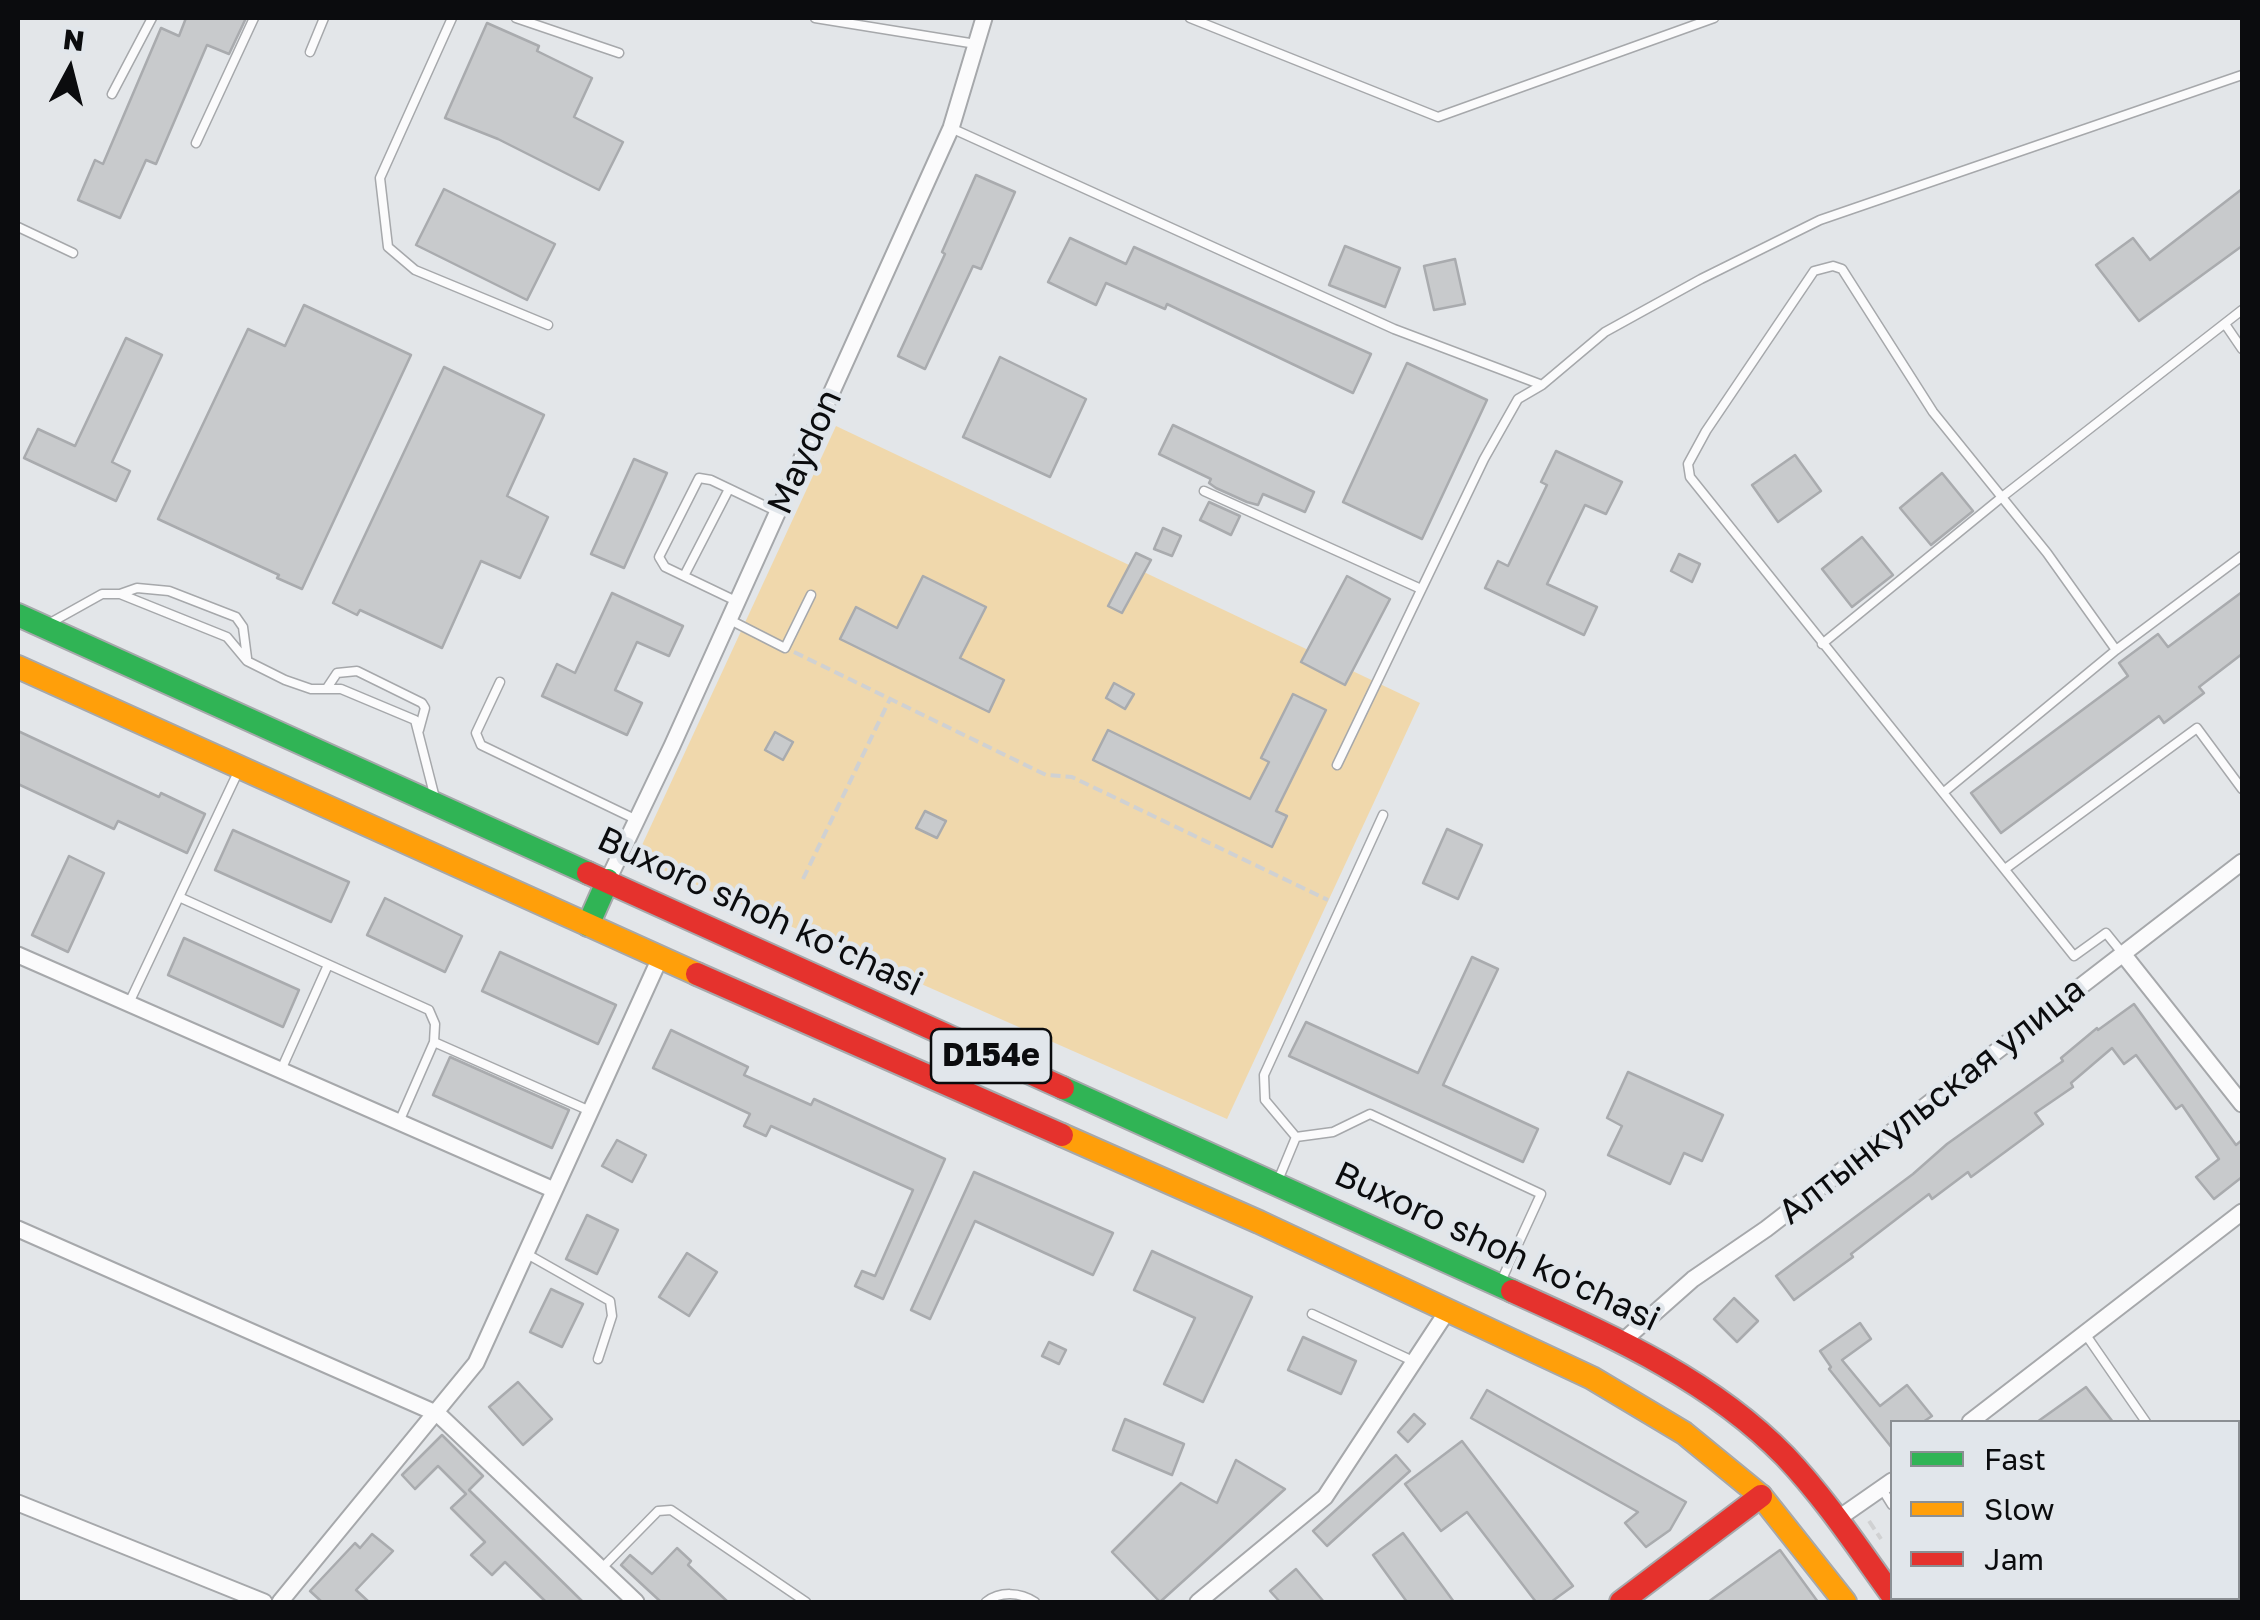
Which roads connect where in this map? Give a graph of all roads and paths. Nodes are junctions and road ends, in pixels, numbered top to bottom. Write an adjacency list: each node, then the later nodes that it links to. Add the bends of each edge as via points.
1 (152, 18): 14 (lane)
2 (254, 18): 16 (lane)
3 (324, 18): 11 (lane)
4 (452, 18): 21 (lane, via 380,178 388,247 415,270)
5 (516, 18): 12 (lane)
6 (815, 18): 10 (lane)
7 (984, 18): 10 (street, Maydon)
8 (1190, 18): 9 (lane, via 1438,117)
9 (1714, 18)
10 (976, 44): 15 (street, Maydon)
11 (310, 52)
12 (619, 53)
13 (2242, 75): 23 (lane, via 1820,220 1605,332)
14 (112, 94)
15 (952, 128): 23 (lane, via 1394,329); 27 (street, Maydon)
16 (196, 143)
17 (18, 227): 18 (lane)
18 (73, 253)
19 (2242, 310): 20 (lane)
20 (2225, 324): 22 (lane); 26 (lane)
21 (548, 326)
22 (2242, 349)
23 (1542, 385): 30 (lane, via 1518,399)
24 (729, 489): 27 (lane); 29 (lane); 29 (lane, via 698,478 659,557)
25 (1204, 491): 30 (lane)
26 (2002, 497): 37 (lane); 37 (lane, via 1934,412 1842,269 1814,271 1688,464 1690,477); 39 (lane)
27 (778, 512): 33 (street, Maydon)
28 (2242, 556): 39 (lane)
29 (684, 576): 33 (lane)
30 (1421, 589): 46 (lane)
31 (120, 594): 36 (lane, via 102,594); 40 (lane, via 227,637); 40 (lane, via 170,591 236,617)
32 (812, 595): 38 (lane)
33 (738, 602): 35 (street, Maydon)
34 (18, 615): 36 (main road, Buxoro shoh ko'chasi / D154e)
35 (730, 620): 38 (lane); 52 (street, Maydon)
36 (43, 627): 50 (main road, Buxoro shoh ko'chasi / D154e)
37 (1822, 644): 49 (lane)
38 (785, 648): 44 (path)
39 (2116, 650): 49 (lane)
40 (247, 661): 43 (lane, via 311,689)
41 (18, 667): 47 (main road, D154e)
42 (500, 682): 52 (lane, via 476,733 481,745)
43 (327, 688): 45 (lane, via 415,720); 45 (lane, via 337,672 357,671 422,703)
44 (890, 698): 55 (path); 58 (path)
45 (418, 732): 50 (lane)
46 (1337, 764)
47 (240, 767): 57 (lane); 59 (main road, D154e)
48 (2242, 789): 54 (lane, via 2196,728)
49 (1944, 792): 54 (lane)
50 (436, 803): 56 (main road, Buxoro shoh ko'chasi / D154e)
51 (1383, 815): 58 (lane)
52 (637, 820): 56 (street, Maydon)
53 (2242, 862): 61 (street, Алтынкульская улица)
54 (2006, 868): 61 (lane, via 2074,956 2106,932)
55 (803, 879)
56 (608, 880): 59 (main road); 71 (main road, Buxoro shoh ko'chasi / D154e)
57 (180, 897): 63 (lane); 64 (lane)
58 (1341, 906): 70 (lane, via 1264,1074 1265,1100)
59 (588, 924): 62 (main road, D154e)
60 (18, 954): 64 (street)
61 (2122, 954): 67 (street); 81 (street, Алтынкульская улица, via 1766,1230 1693,1279)
62 (660, 958): 68 (street); 74 (main road, D154e)
63 (328, 966): 65 (lane, via 429,1010); 66 (lane)
64 (129, 1004): 66 (street)
65 (434, 1042): 68 (lane); 69 (lane)
66 (281, 1070): 69 (street)
67 (2242, 1104)
68 (590, 1110): 72 (street)
69 (399, 1122): 72 (street)
70 (1296, 1137): 71 (lane); 77 (lane, via 1333,1132 1370,1114 1541,1194)
71 (1277, 1182): 74 (main road); 77 (main road, Buxoro shoh ko'chasi / D154e)
72 (554, 1190): 76 (street)
73 (2242, 1212): 80 (street)
74 (1259, 1222): 78 (main road, D154e)
75 (18, 1229): 84 (street)
76 (526, 1253): 82 (lane, via 610,1301); 84 (street, via 476,1362)
77 (1500, 1283): 81 (main road, Buxoro shoh ko'chasi / D154e)
78 (1448, 1310): 83 (street); 88 (main road, D154e, via 1623,1394)
79 (1312, 1314): 83 (lane)
80 (2086, 1335): 85 (street); 86 (lane)
81 (1623, 1341): 90 (main road, Buxoro shoh ko'chasi / D154e, via 1740,1416 1796,1469)
82 (598, 1359)
83 (1415, 1362): 99 (street, via 1324,1497)
84 (438, 1414): 91 (street); 94 (street)
85 (1973, 1420)
86 (2145, 1420)
87 (1887, 1485): 90 (street)
88 (1761, 1496): 100 (main road); 101 (main road, D154e)
89 (18, 1503): 93 (street)
90 (1836, 1520): 92 (main road, Buxoro shoh ko'chasi / D154e)
91 (601, 1568): 95 (street); 96 (lane, via 658,1512 671,1510)
92 (1890, 1591)
93 (264, 1602)
94 (280, 1602)
95 (636, 1602)
96 (806, 1602)
97 (986, 1602): 98 (lane, via 994,1595 1024,1595)
98 (1035, 1602)
99 (1198, 1602)
100 (1622, 1602)
101 (1845, 1602)

